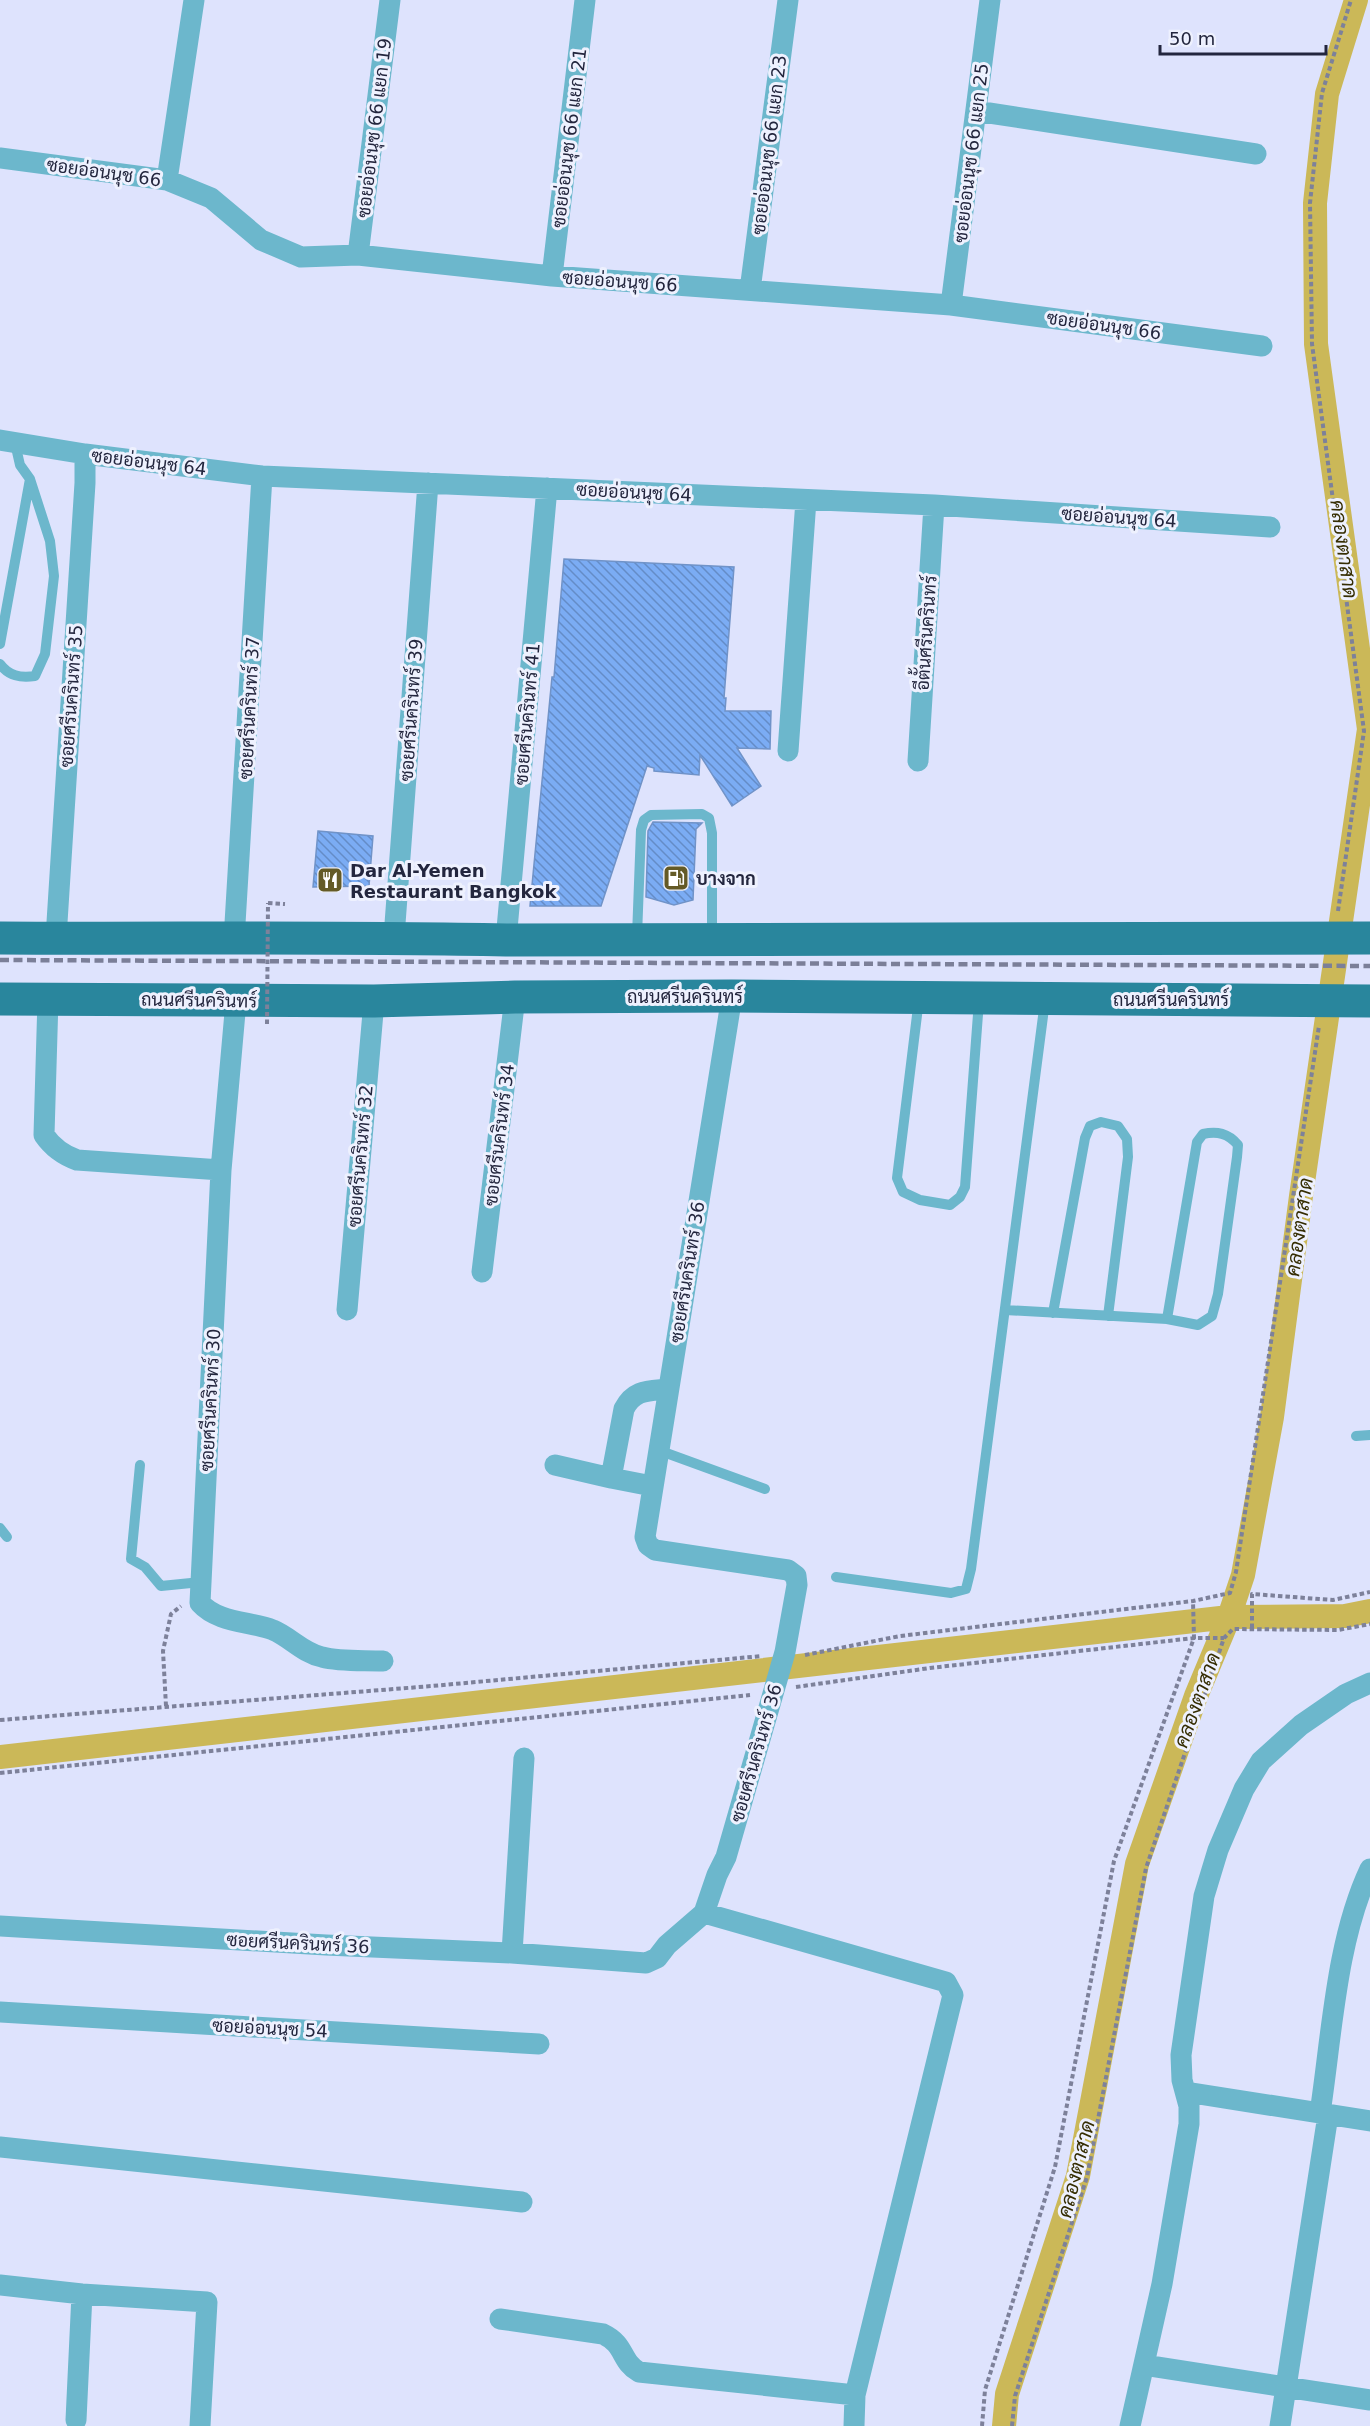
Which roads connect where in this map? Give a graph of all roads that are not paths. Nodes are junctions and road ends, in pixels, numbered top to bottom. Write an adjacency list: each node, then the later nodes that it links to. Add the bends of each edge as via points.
1 (194, 0): 9 (street)
2 (390, 0): 10 (street, ซอยอ่อนนุช 66 แยก 19)
3 (585, 0): 11 (street, ซอยอ่อนนุช 66 แยก 21)
4 (788, 0): 12 (street, ซอยอ่อนนุช 66 แยก 23)
5 (990, 0): 6 (street, ซอยอ่อนนุช 66 แยก 25)
6 (976, 111): 7 (street); 13 (street, ซอยอ่อนนุช 66 แยก 25)
7 (1256, 154)
8 (0, 158): 9 (street, ซอยอ่อนนุช 66)
9 (167, 180): 10 (street, ซอยอ่อนนุช 66, via 211,198 261,240 301,257)
10 (358, 255): 11 (street, ซอยอ่อนนุช 66)
11 (552, 276): 12 (street, ซอยอ่อนนุช 66)
12 (750, 290): 13 (street, ซอยอ่อนนุช 66)
13 (951, 305): 14 (street, ซอยอ่อนนุช 66)
14 (1262, 346)
15 (8, 442): 16 (street, ซอยอ่อนนุช 64); 18 (lane)
16 (85, 454): 17 (street, ซอยอ่อนนุช 64); 30 (street, ซอยศรีนครินทร์ 35)
17 (262, 476): 19 (street, ซอยอ่อนนุช 64); 33 (street, ซอยศรีนครินทร์ 37)
18 (30, 479): 24 (lane); 25 (lane, via 50,541 54,576 45,654 34,676 10,674)
19 (428, 483): 20 (street, ซอยอ่อนนุช 64); 28 (street, ซอยศรีนครินทร์ 39)
20 (547, 488): 21 (street, ซอยอ่อนนุช 64); 34 (street, ซอยศรีนครินทร์ 41)
21 (806, 500): 22 (street, ซอยอ่อนนุช 64); 26 (street)
22 (934, 505): 23 (street, ซอยอ่อนนุช 64); 27 (street, อีตั้นศรีนครินทร์)
23 (1270, 527)
24 (0, 644)
25 (0, 664)
26 (788, 751)
27 (918, 761)
28 (394, 937): 33 (main road); 34 (main road)
29 (0, 938): 30 (main road)
30 (56, 938): 33 (main road)
31 (1367, 938): 32 (main road)
32 (712, 939): 35 (main road); 35 (lane, via 712,833 709,818 702,814 651,815 644,820)
33 (234, 940)
34 (506, 940): 35 (main road)
35 (637, 940)
36 (732, 996): 37 (main road, ถนนศรีนครินทร์); 38 (main road, ถนนศรีนครินทร์); 53 (street, ซอยศรีนครินทร์ 36)
37 (514, 997): 44 (main road, ถนนศรีนครินทร์); 47 (street, ซอยศรีนครินทร์ 34)
38 (919, 997): 39 (main road, ถนนศรีนครินทร์); 39 (lane, via 897,1178 903,1192 920,1200 950,1205 965,1187)
39 (979, 998): 40 (main road, ถนนศรีนครินทร์)
40 (1046, 998): 45 (main road, ถนนศรีนครินทร์); 48 (lane)
41 (0, 999): 42 (main road, ถนนศรีนครินทร์)
42 (48, 999): 43 (main road, ถนนศรีนครินทร์); 46 (street, via 44,1136 51,1144 77,1160)
43 (236, 1001): 44 (main road, ถนนศรีนครินทร์); 46 (street, ซอยศรีนครินทร์ 30)
44 (374, 1001): 49 (street, ซอยศรีนครินทร์ 32)
45 (1368, 1001)
46 (221, 1170): 63 (street, ซอยศรีนครินทร์ 30)
47 (482, 1272)
48 (1005, 1310): 50 (lane); 62 (lane, via 966,1589 951,1593)
49 (346, 1311)
50 (1053, 1313): 51 (lane); 51 (lane, via 1084,1138 1090,1126 1101,1122 1118,1126 1127,1139 1128,1157)
51 (1108, 1316): 52 (lane)
52 (1167, 1319): 52 (lane, via 1197,1142 1203,1134 1213,1132 1231,1136 1238,1145 1237,1156 1212,1316 1198,1325)
53 (668, 1389): 56 (street, ซอยศรีนครินทร์ 36); 59 (street, via 638,1392 629,1400)
54 (1370, 1435): 55 (lane)
55 (1356, 1436)
56 (658, 1450): 60 (street, ซอยศรีนครินทร์ 36); 61 (lane)
57 (140, 1465): 63 (lane, via 132,1559 145,1567 161,1586)
58 (555, 1466): 59 (street)
59 (611, 1478): 60 (street)
60 (652, 1486): 68 (street, ซอยศรีนครินทร์ 36, via 645,1537 655,1550 788,1570 796,1576 785,1652 726,1857)
61 (765, 1489)
62 (836, 1577)
63 (201, 1582): 64 (street, ซอยศรีนครินทร์ 30, via 200,1603 207,1612 275,1631 322,1658)
64 (383, 1661)
65 (1370, 1683): 73 (street, via 1346,1694 1301,1725 1261,1761 1244,1789 1204,1896 1181,2055)
66 (524, 1758): 70 (street)
67 (1370, 1869): 74 (street, via 1358,1895 1341,1971)
68 (704, 1913): 70 (street, ซอยศรีนครินทร์ 36, via 657,1958 646,1962); 83 (street, via 946,1982 953,1995)
69 (0, 1926): 70 (street, ซอยศรีนครินทร์ 36)
70 (512, 1953)
71 (0, 2012): 72 (street, ซอยอ่อนนุช 54)
72 (539, 2044)
73 (1186, 2092): 74 (street); 81 (street, via 1189,2124)
74 (1324, 2114): 75 (street); 82 (street)
75 (1370, 2121)
76 (0, 2147): 77 (street)
77 (522, 2202)
78 (0, 2285): 79 (street)
79 (82, 2294): 85 (street); 86 (street, via 207,2302)
80 (500, 2319): 83 (street, via 603,2334 621,2347 630,2366 639,2372)
81 (1144, 2365): 82 (street); 88 (street)
82 (1286, 2387): 84 (street); 89 (street)
83 (855, 2395): 87 (street)
84 (1370, 2400)
85 (76, 2420)
86 (200, 2426)
87 (854, 2426)
88 (1130, 2426)
89 (1280, 2426)

